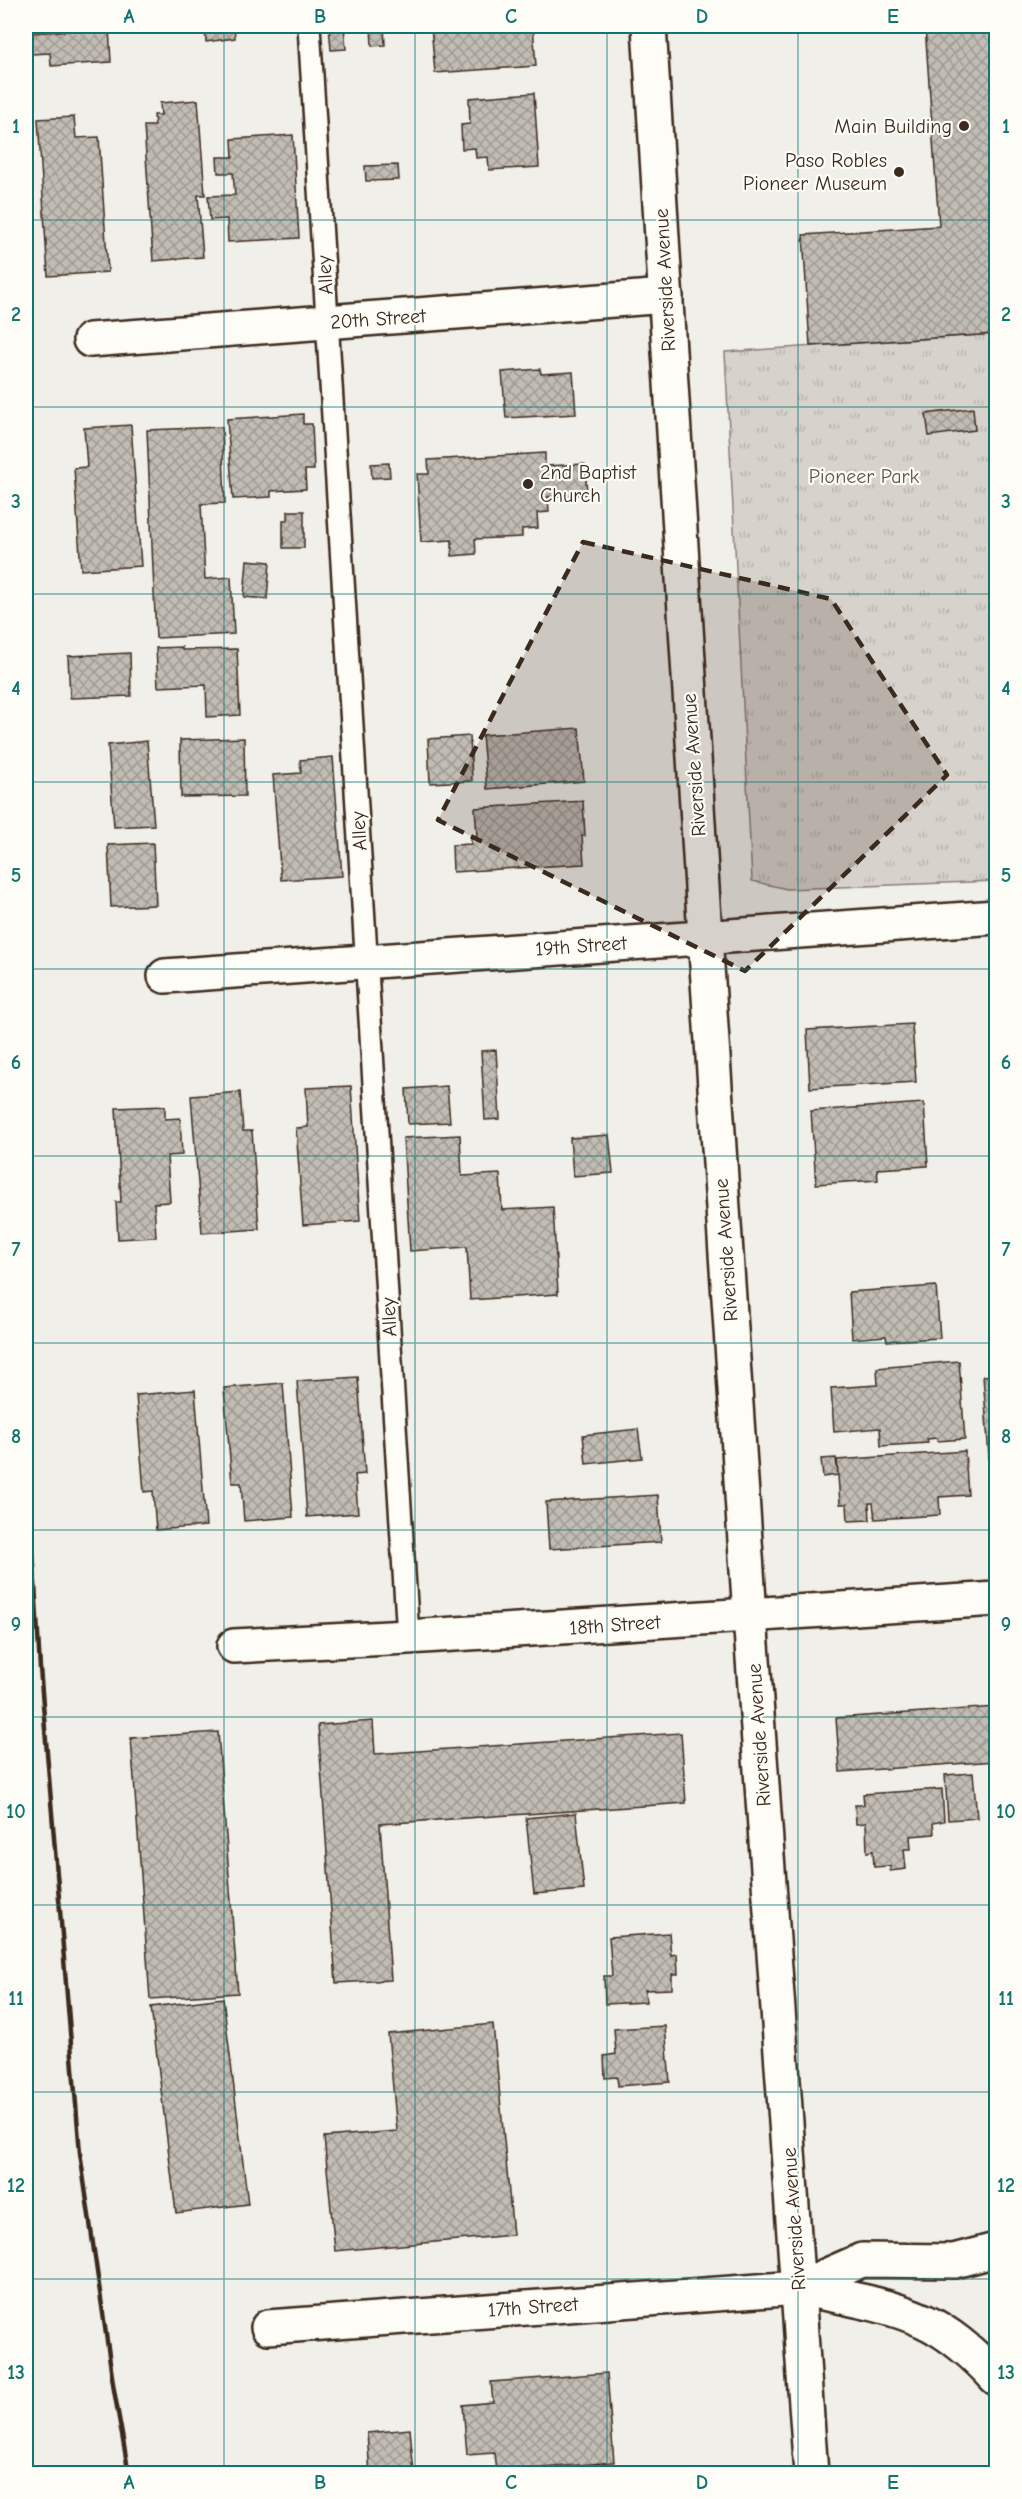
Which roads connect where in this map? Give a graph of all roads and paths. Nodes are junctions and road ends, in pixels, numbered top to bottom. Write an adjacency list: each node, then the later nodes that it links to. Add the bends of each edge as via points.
1 (309, 26): 4 (lane, Alley)
2 (649, 26): 3 (main road, Riverside Avenue)
3 (666, 296): 4 (main road, 20th Street); 7 (main road, Riverside Avenue)
4 (328, 322): 5 (main road, 20th Street); 8 (lane, Alley)
5 (90, 340)
6 (996, 917): 7 (main road, 19th Street)
7 (705, 936): 8 (main road, 19th Street); 11 (main road, Riverside Avenue)
8 (368, 962): 9 (main road, 19th Street); 12 (lane, Alley)
9 (165, 976)
10 (996, 1599): 11 (main road, 18th Street)
11 (750, 1616): 12 (main road, 18th Street); 15 (main road, Riverside Avenue)
12 (408, 1637): 13 (main road, 18th Street)
13 (234, 1647)
14 (996, 2250): 15 (main road, via 954,2261 862,2260)
15 (798, 2288): 16 (main road, 17th Street); 17 (main road, via 882,2306 925,2321 960,2345); 18 (main road, Riverside Avenue)
16 (268, 2327)
17 (996, 2378)
18 (812, 2474)

